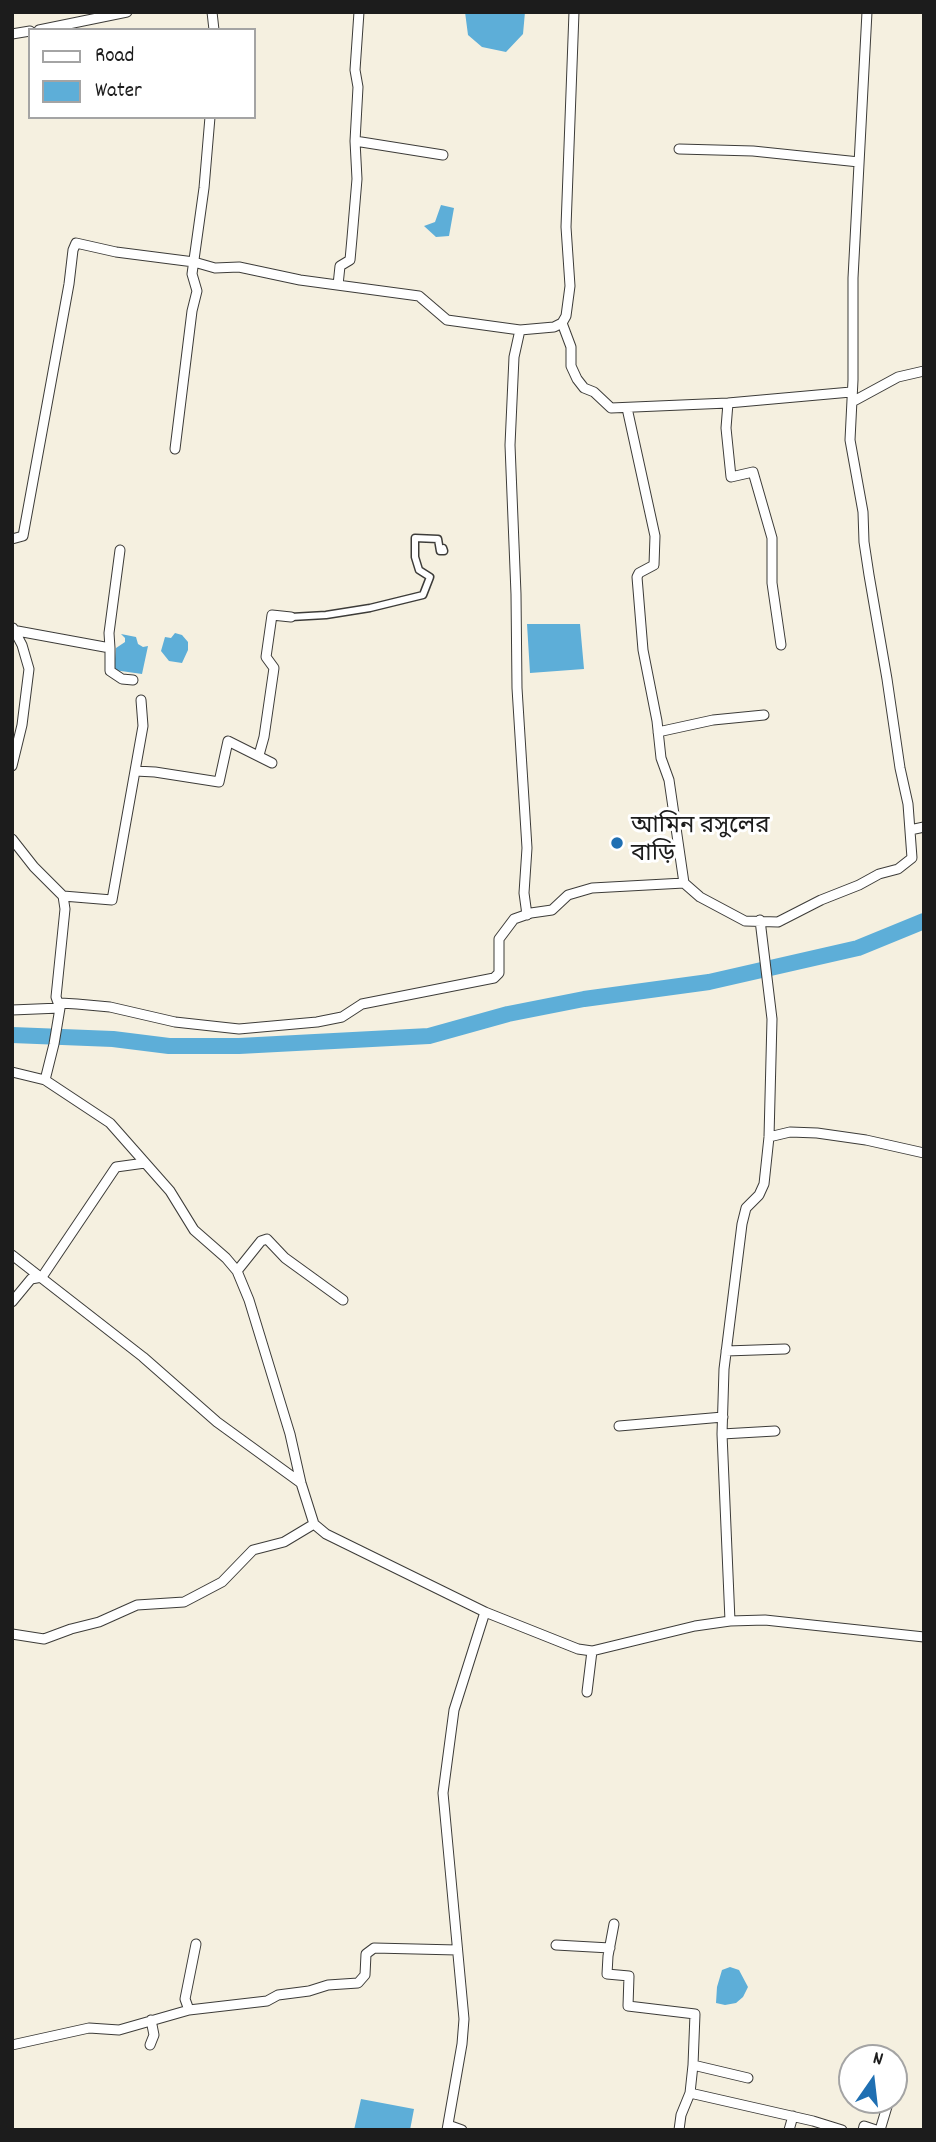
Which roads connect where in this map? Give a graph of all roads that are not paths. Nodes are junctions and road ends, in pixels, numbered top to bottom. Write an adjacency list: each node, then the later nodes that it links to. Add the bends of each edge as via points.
1 (127, 12): 5 (street)
2 (359, 12): 7 (street)
3 (574, 12): 13 (street, via 566,227 570,286)
4 (867, 12): 10 (street)
5 (48, 28)
6 (210, 119): 11 (street)
7 (355, 141): 9 (street); 12 (street, via 351,260 340,266)
8 (679, 149): 10 (street)
9 (443, 155)
10 (859, 162): 16 (street)
11 (194, 262): 12 (street); 19 (street, via 197,291); 20 (street, via 76,243 23,536)
12 (338, 285): 14 (street, via 419,296 447,320)
13 (562, 323): 14 (street); 18 (street, via 577,379 611,408)
14 (520, 330): 40 (street, via 514,357 510,444)
15 (924, 371): 16 (street)
16 (851, 397): 17 (street); 36 (street, via 850,440)
17 (728, 403): 18 (street); 25 (street, via 731,477 753,472 772,538 772,583)
18 (627, 408): 30 (street, via 655,536 654,565 637,577 643,650)
19 (175, 449)
20 (12, 539)
21 (443, 548): 23 (street, via 440,551 438,539 415,538 419,570 430,577 423,595 370,608)
22 (120, 550): 26 (street)
23 (291, 617): 31 (street, via 272,615 266,657 274,668)
24 (13, 629): 26 (street); 33 (street, via 29,670)
25 (781, 645)
26 (110, 648): 27 (street, via 110,671)
27 (132, 680)
28 (141, 700): 34 (street, via 143,726)
29 (764, 715): 30 (street)
30 (658, 732): 38 (street)
31 (259, 755): 32 (street); 34 (street, via 228,741 219,782)
32 (272, 763)
33 (12, 766)
34 (135, 771): 39 (street, via 112,900)
35 (924, 827): 36 (street)
36 (910, 830): 41 (street, via 912,858 898,869 778,922)
37 (12, 839): 39 (street)
38 (684, 883): 40 (street, via 592,888 568,895 552,911); 41 (street, via 745,921)
39 (63, 896): 42 (street, via 56,997)
40 (527, 915): 42 (street, via 514,919 499,939 499,973 494,978 362,1004 342,1017 317,1022 239,1029 93,1005 60,1003)
41 (760, 920): 46 (street, via 772,1019)
42 (60, 1008): 43 (street); 45 (street)
43 (12, 1010)
44 (12, 1072): 45 (street)
45 (45, 1080): 48 (street, via 110,1123)
46 (769, 1137): 47 (street, via 817,1133); 55 (street, via 764,1184 746,1208 742,1224)
47 (924, 1153)
48 (145, 1163): 50 (street, via 170,1191 194,1230); 51 (street, via 116,1167)
49 (12, 1255): 51 (street)
50 (237, 1271): 52 (street, via 267,1239 285,1258); 60 (street, via 290,1434)
51 (42, 1278): 53 (street, via 31,1279); 60 (street, via 217,1422)
52 (343, 1300)
53 (12, 1302)
54 (785, 1349): 55 (street)
55 (726, 1351): 56 (street)
56 (723, 1417): 57 (street); 59 (street)
57 (619, 1426)
58 (775, 1431): 59 (street)
59 (722, 1434): 63 (street)
60 (301, 1483): 61 (street)
61 (314, 1524): 62 (street); 64 (street, via 284,1542 253,1550 222,1582 184,1602 137,1605 44,1639)
62 (485, 1612): 66 (street); 72 (street, via 454,1710 444,1771)
63 (730, 1621): 65 (street, via 765,1620); 66 (street)
64 (12, 1634)
65 (924, 1637)
66 (592, 1651): 67 (street)
67 (587, 1692)
68 (614, 1924): 71 (street)
69 (197, 1944): 73 (street, via 185,1999)
70 (556, 1945): 71 (street)
71 (610, 1948): 77 (street, via 607,1974 629,1976 628,2006 695,2014)
72 (457, 1950): 73 (street, via 374,1948 366,1954 365,1975 358,1983); 81 (street, via 464,2020)
73 (189, 2010): 74 (street)
74 (151, 2020): 75 (street, via 119,2030 89,2028); 76 (street)
75 (12, 2045)
76 (150, 2045)
77 (693, 2065): 78 (street); 79 (street)
78 (748, 2078)
79 (690, 2093): 80 (street); 83 (street)
80 (793, 2116): 84 (street); 85 (street)
81 (448, 2127): 82 (street)
82 (462, 2130)
83 (679, 2130)
84 (789, 2130)
85 (842, 2130)
86 (863, 2130): 87 (street, via 864,2126)
87 (878, 2130)

